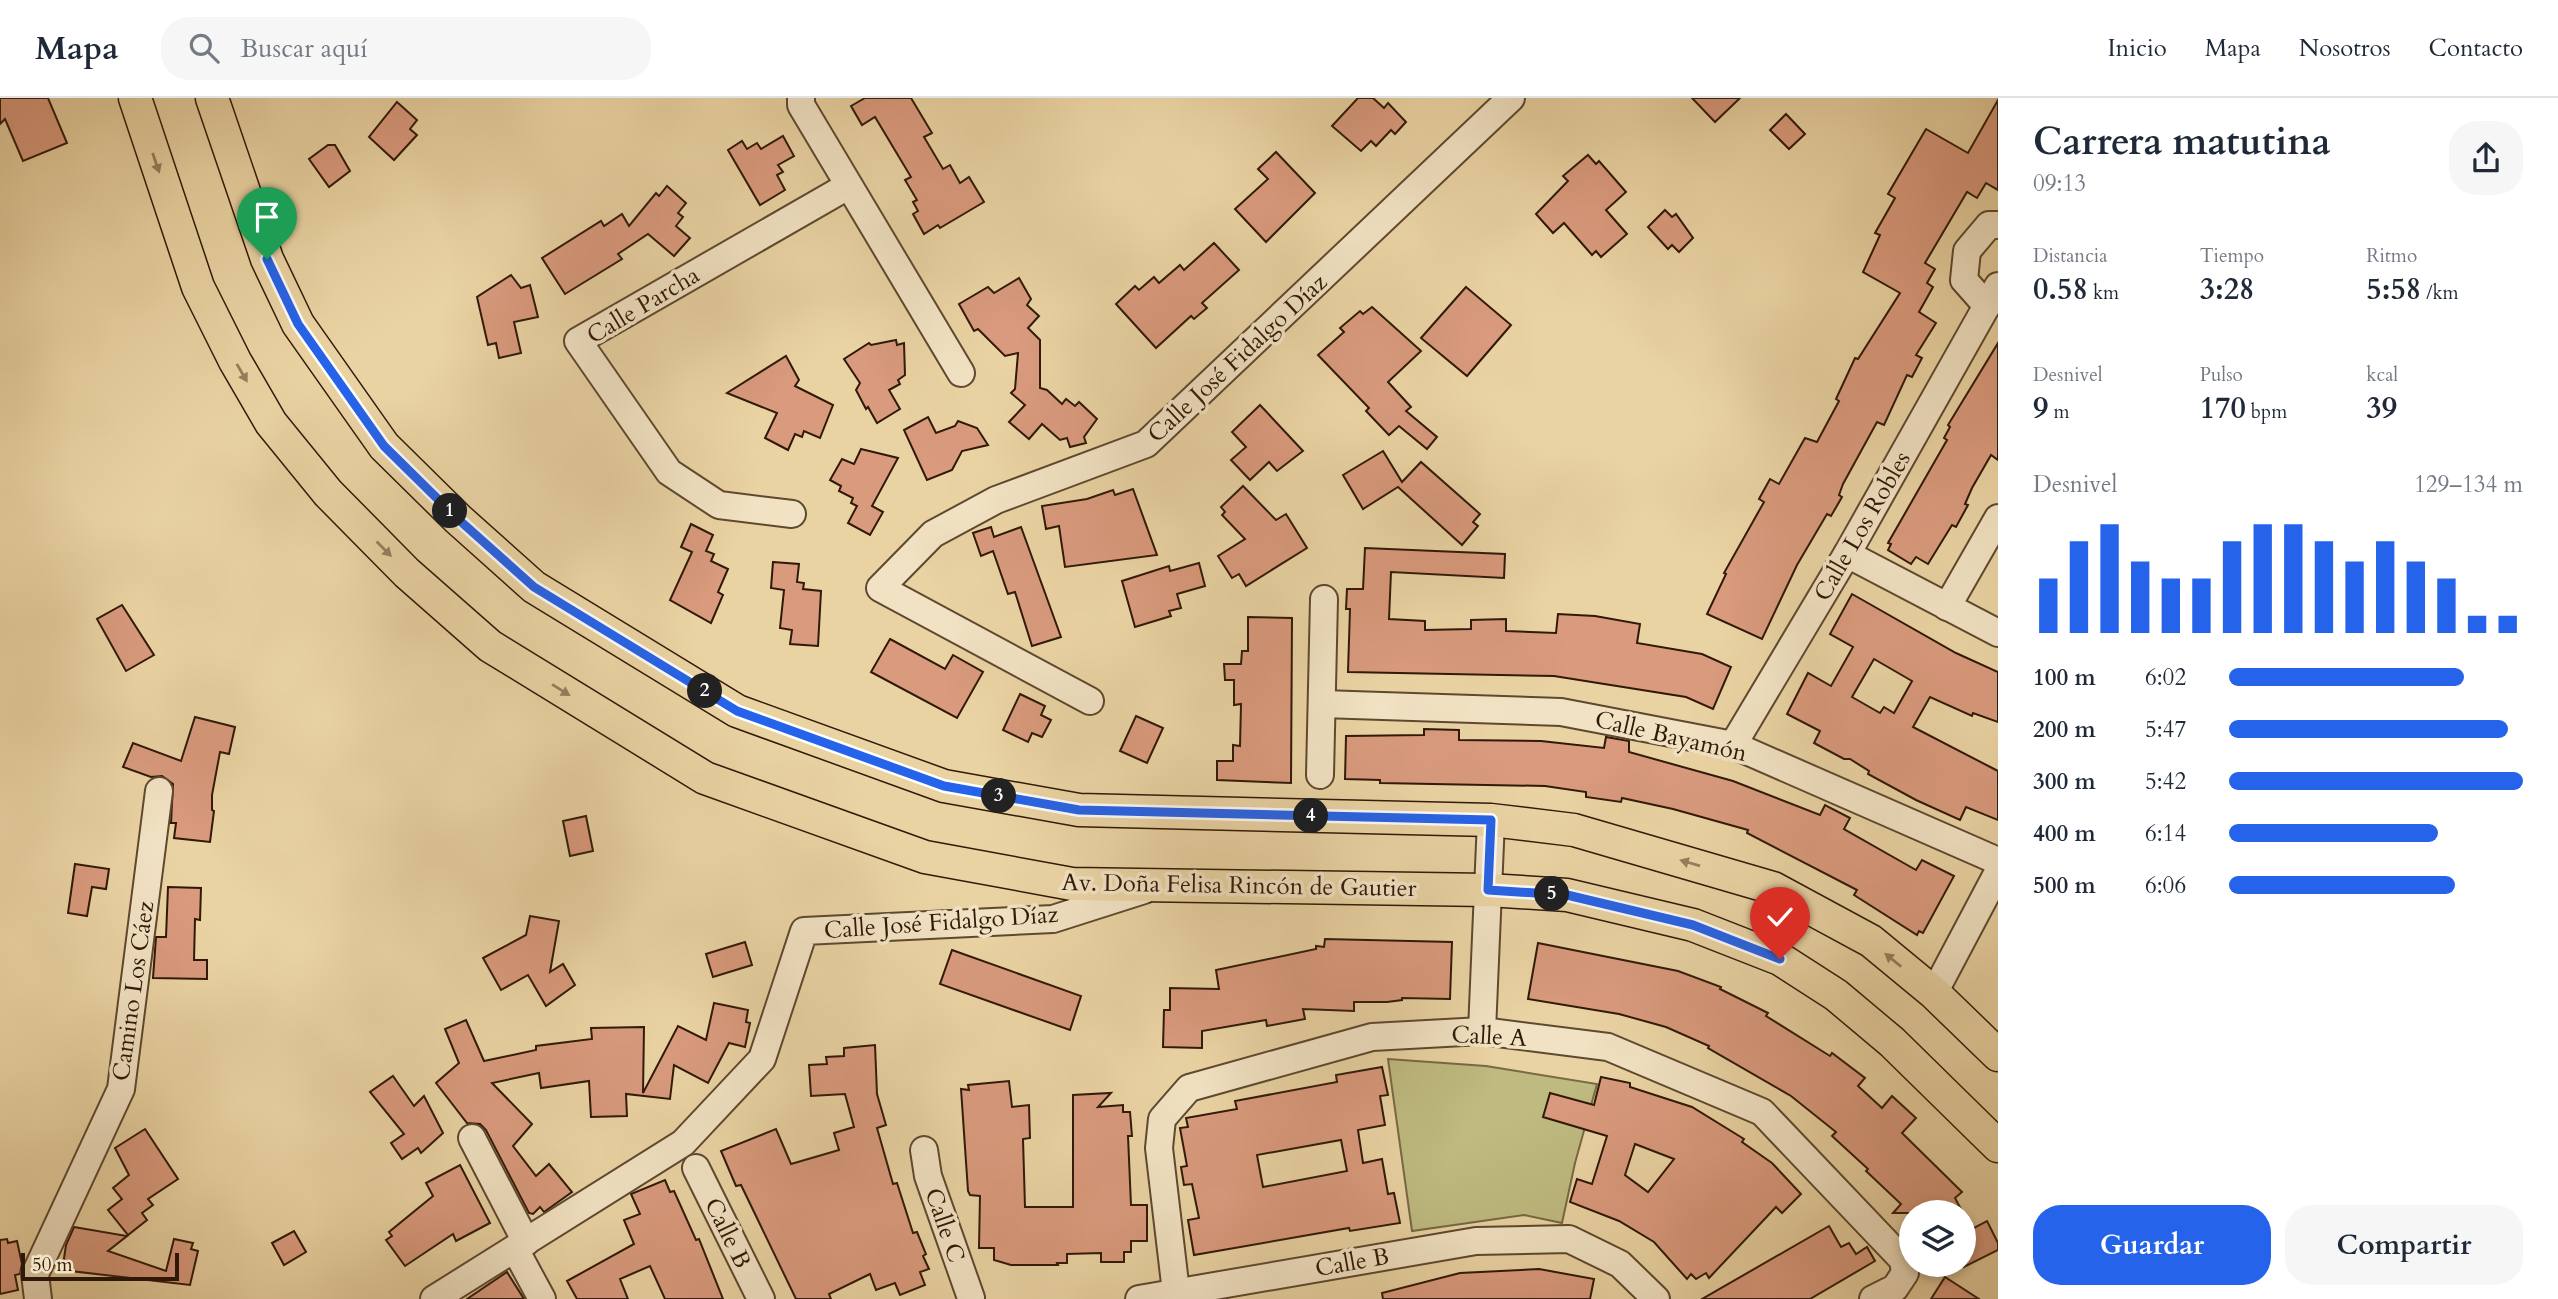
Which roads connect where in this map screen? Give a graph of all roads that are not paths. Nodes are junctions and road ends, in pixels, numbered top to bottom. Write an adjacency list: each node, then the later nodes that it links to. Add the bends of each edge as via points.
1 (135, 98): 23 (main road, Av. Doña Felisa Rincón de Gautier, one-way to 23, via 198,287 271,423 328,493 407,573 490,646 718,783 925,857 1072,884)
2 (212, 98): 20 (main road, via 267,259 298,324 384,446 534,587 737,711 944,786 1079,810)
3 (801, 98): 5 (street)
4 (1511, 98): 15 (street, Calle José Fidalgo Díaz, via 1146,444 996,500 933,534 880,589)
5 (848, 186): 8 (street); 9 (street, Calle Parcha, via 578,341 669,472 719,505)
6 (1998, 225): 7 (street, Calle Los Robles, via 1989,225 1967,251 1964,280)
7 (1992, 296): 11 (street, Calle Los Robles)
8 (961, 373)
9 (792, 514)
10 (1998, 518): 13 (street)
11 (1847, 554): 13 (street); 17 (street, Calle Los Robles)
12 (1324, 599): 16 (street)
13 (1947, 607): 14 (street)
14 (1998, 633)
15 (1090, 701)
16 (1322, 704): 17 (street, Calle Bayamón, via 1561,712); 18 (street)
17 (1733, 745): 21 (street, Calle Bayamón)
18 (1320, 775)
19 (159, 791): 35 (street, Camino Los Cáez, via 121,1089 35,1274)
20 (1491, 820): 24 (street); 25 (main road, one-way to 20, via 1871,941 1773,888 1574,830)
21 (1998, 861)
22 (1998, 872): 25 (street)
23 (1156, 886): 24 (main road, Av. Doña Felisa Rincón de Gautier); 32 (street, Calle José Fidalgo Díaz, via 1053,919 804,931 762,1059 683,1143)
24 (1488, 890): 26 (street); 29 (main road, Av. Doña Felisa Rincón de Gautier, via 1567,895 1693,925 1780,959 1836,995 1892,1042)
25 (1934, 993): 27 (main road)
26 (1482, 1031): 33 (street, Calle A, via 1372,1037 1189,1088 1162,1119 1159,1147); 34 (street, Calle A, via 1608,1047 1762,1112 1903,1260 1905,1273)
27 (1998, 1055)
28 (472, 1138): 32 (street)
29 (1998, 1146)
30 (924, 1150): 39 (street, Calle C, via 928,1177)
31 (696, 1168): 38 (street, Calle B)
32 (521, 1246): 36 (street, Calle José Fidalgo Díaz); 37 (street)
33 (1176, 1292): 41 (street, Calle B); 42 (street, Calle B, via 1476,1241 1569,1239 1620,1264)
34 (1884, 1293)
35 (38, 1299)
36 (434, 1299)
37 (542, 1299)
38 (761, 1299)
39 (970, 1299): 40 (street)
40 (982, 1299)
41 (1139, 1299)
42 (1656, 1299)

